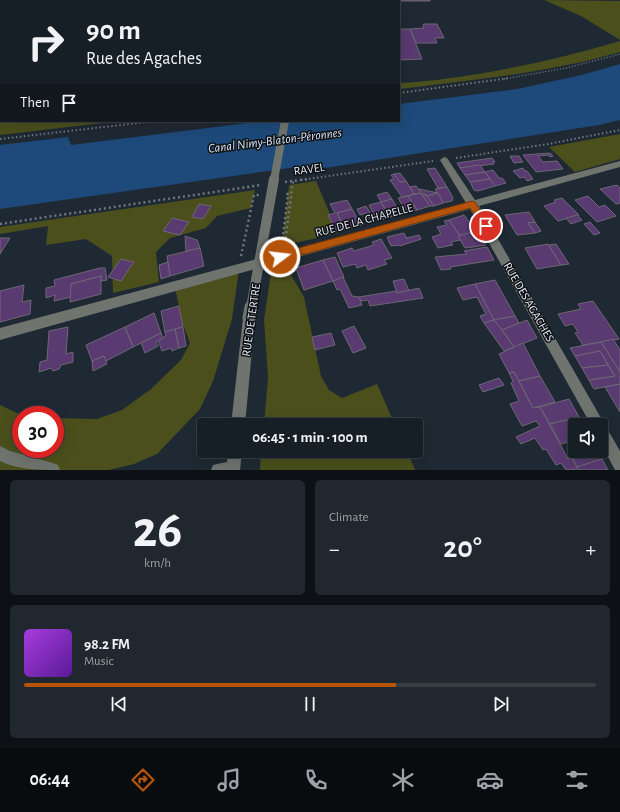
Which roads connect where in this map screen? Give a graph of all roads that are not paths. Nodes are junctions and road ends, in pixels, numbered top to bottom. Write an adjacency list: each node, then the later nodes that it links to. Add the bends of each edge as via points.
1 (284, 122): 6 (street, RUE DE TERTRE, bridge, via 249,318)
2 (444, 160): 4 (street, RUE DES AGACHES)
3 (620, 164): 4 (street, RUE DE LA CHAPELLE)
4 (472, 204): 5 (street, RUE DE LA CHAPELLE); 7 (street, RUE DES AGACHES)
5 (0, 334)
6 (239, 418)
7 (594, 418)
8 (608, 443): 11 (street)
9 (0, 452): 12 (street, via 6,457)
10 (234, 458): 14 (street)
11 (620, 465)
12 (53, 470)
13 (218, 470): 14 (street)
14 (233, 470)

